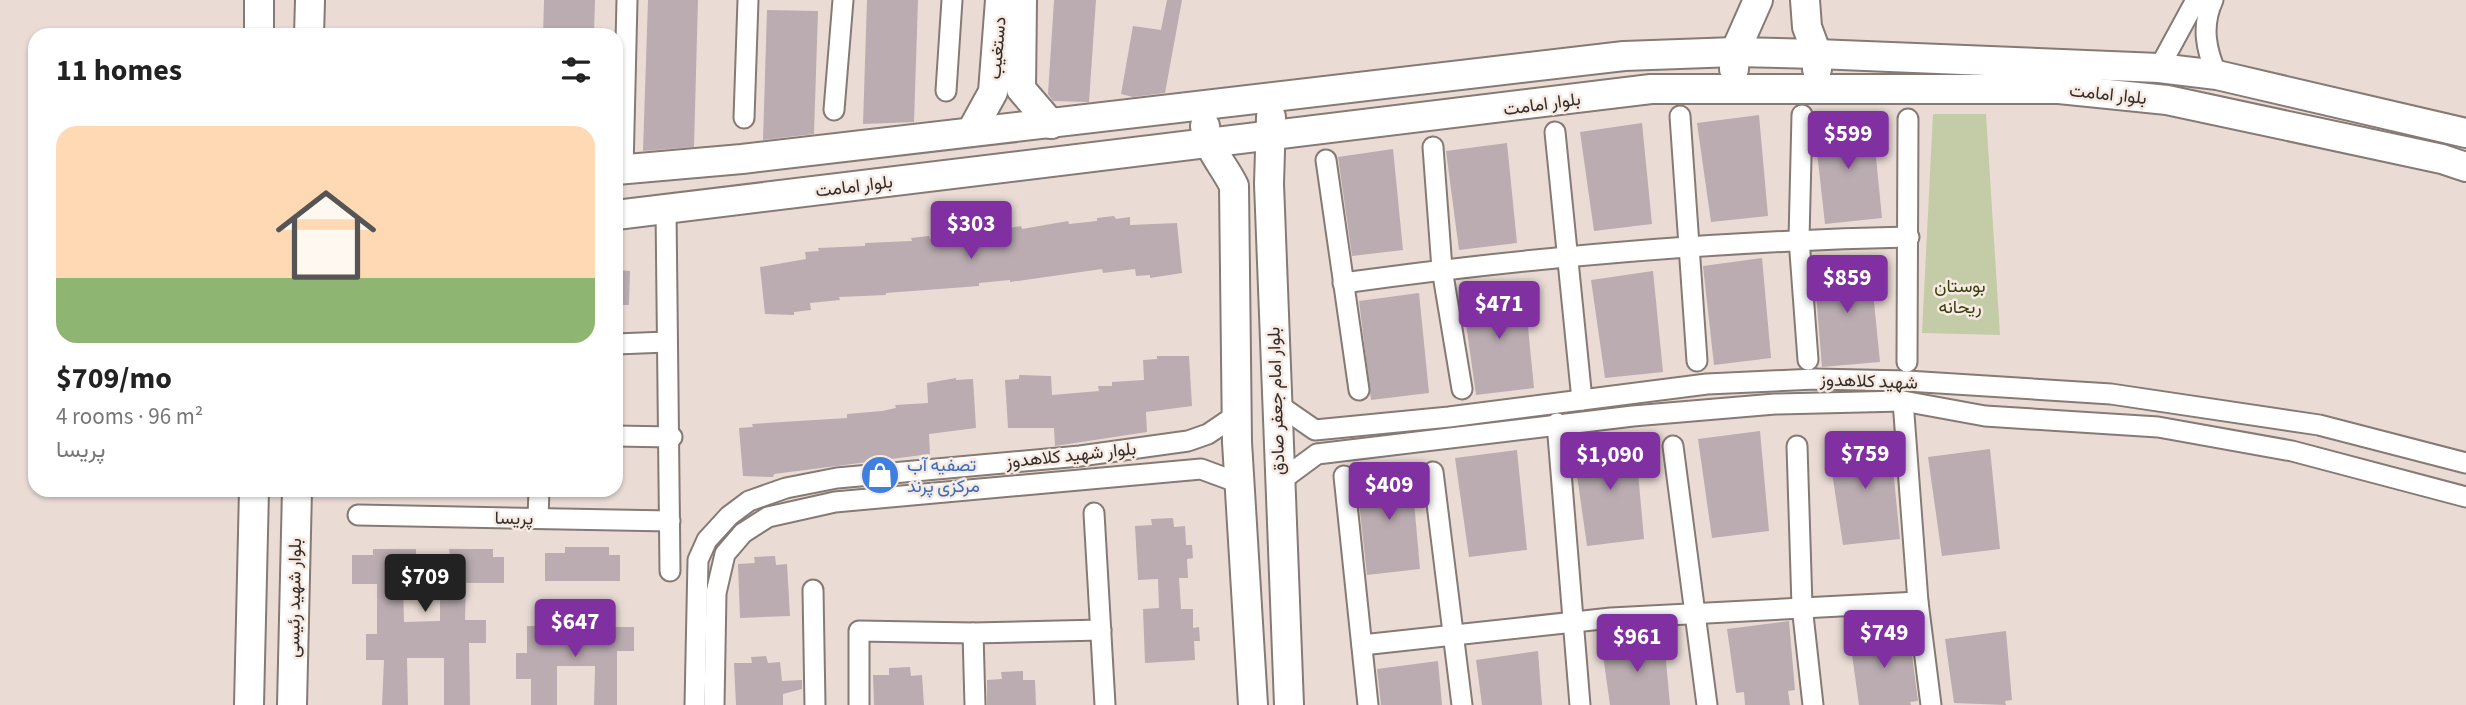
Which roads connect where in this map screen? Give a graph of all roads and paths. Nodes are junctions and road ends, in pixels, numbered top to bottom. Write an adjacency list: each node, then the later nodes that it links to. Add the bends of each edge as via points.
1 (259, 0): 13 (street)
2 (310, 0): 14 (street)
3 (627, 0): 19 (street)
4 (748, 0): 30 (street)
5 (843, 0): 27 (street)
6 (952, 0): 23 (street)
7 (1000, 0): 24 (street, دستغیب)
8 (1022, 0): 20 (street, دستغیب)
9 (1758, 0): 15 (street)
10 (1805, 0): 16 (street, via 1807,27)
11 (2196, 0): 17 (street)
12 (2213, 0): 18 (street, via 2205,38)
13 (259, 28)
14 (309, 28)
15 (1735, 52): 16 (street, بلوار امامت); 21 (street); 25 (street, بلوار امامت, via 1624,56)
16 (1817, 54): 17 (street, بلوار امامت); 22 (street)
17 (2159, 68): 18 (street, بلوار امامت)
18 (2217, 75): 35 (street, بلوار امامت)
19 (623, 85)
20 (1021, 89): 24 (street, via 1006,101); 32 (street, دستغیب)
21 (1732, 89): 22 (street, بلوار امامت); 36 (street, بلوار امامت, via 1651,89)
22 (1816, 89): 40 (street, بلوار امامت, via 2059,89 2167,100)
23 (946, 91)
24 (993, 92): 33 (street, دستغیب)
25 (1269, 97): 26 (street, بلوار امامت); 36 (street, بلوار امام جعفر صادق)
26 (1203, 106): 32 (street, بلوار امامت); 37 (street)
27 (834, 110)
28 (1801, 115): 47 (street)
29 (1680, 116): 48 (street)
30 (744, 118)
31 (1908, 119): 46 (street)
32 (1051, 124): 33 (street, بلوار امامت)
33 (971, 132): 41 (street, بلوار امامت)
34 (1555, 132): 49 (street)
35 (2466, 133)
36 (1273, 134): 37 (street, بلوار امامت); 42 (street, بلوار امام جعفر صادق)
37 (1207, 142): 43 (street); 44 (street, بلوار امامت)
38 (1433, 147): 50 (street)
39 (1326, 160): 51 (street)
40 (2466, 167)
41 (623, 170)
42 (1269, 184): 43 (street, via 1265,177 1253,173); 62 (street, بلوار امام جعفر صادق)
43 (1234, 186): 63 (street)
44 (666, 209): 45 (street, بلوار امامت); 52 (street)
45 (623, 214)
46 (1909, 237): 47 (street); 56 (street)
47 (1799, 239): 48 (street); 54 (street)
48 (1688, 246): 49 (street); 55 (street)
49 (1568, 257): 50 (street); 60 (street)
50 (1441, 269): 51 (street); 57 (street)
51 (1343, 283): 58 (street)
52 (667, 342): 53 (street); 69 (street)
53 (623, 344)
54 (1808, 360)
55 (1697, 361)
56 (1908, 362)
57 (1462, 389)
58 (1359, 390)
59 (2007, 390): 60 (street, شهید کلاهدوز, via 1815,379 1706,384); 64 (street); 73 (street, شهید کلاهدوز, via 2111,394 2319,425)
60 (1582, 400): 66 (street, شهید کلاهدوز)
61 (1903, 401): 64 (street, شهید کلاهدوز); 65 (street, شهید کلاهدوز, via 1775,404); 88 (street)
62 (1276, 403): 67 (street); 76 (street, بلوار امام جعفر صادق)
63 (1236, 415): 77 (street); 98 (street, بلوار شهید کلاهدوز, via 1188,441 1080,456 837,478 749,501 707,540 698,560)
64 (2004, 417): 81 (street, شهید کلاهدوز, via 2158,427 2292,451)
65 (1558, 423): 66 (street, شهید کلاهدوز); 91 (street)
66 (1450, 427): 67 (street, شهید کلاهدوز); 72 (street, شهید کلاهدوز)
67 (1315, 430): 72 (street, via 1307,443)
68 (623, 436): 69 (street)
69 (670, 437): 85 (street)
70 (1673, 446): 90 (street)
71 (1797, 446): 89 (street)
72 (1317, 454): 76 (street, شهید کلاهدوز)
73 (2466, 463)
74 (1433, 472): 94 (street)
75 (1344, 476): 95 (street)
76 (1279, 482): 105 (street, بلوار امام جعفر صادق)
77 (1239, 483): 99 (street, بلوار شهید کلاهدوز, via 1201,469 835,502 768,517 743,533 725,554 716,593); 104 (street)
78 (254, 497): 96 (street)
79 (297, 497): 97 (street, بلوار شهید رئیسی)
80 (539, 497): 84 (street)
81 (2466, 497)
82 (1094, 513): 92 (street)
83 (359, 515): 84 (street, پریسا)
84 (538, 518): 85 (street, پریسا)
85 (670, 521): 86 (street)
86 (670, 570)
87 (813, 590): 100 (street)
88 (1918, 602): 89 (street); 111 (street)
89 (1802, 606): 90 (street); 110 (street)
90 (1695, 615): 91 (street); 109 (street)
91 (1574, 622): 94 (street); 108 (street)
92 (1101, 630): 93 (street); 103 (street)
93 (973, 633): 101 (street, via 859,631); 102 (street)
94 (1453, 635): 95 (street); 107 (street)
95 (1362, 645): 106 (street)
96 (249, 705)
97 (292, 705)
98 (695, 705)
99 (714, 705)
100 (815, 705)
101 (859, 705)
102 (975, 705)
103 (1105, 705)
104 (1253, 705)
105 (1289, 705)
106 (1368, 705)
107 (1462, 705)
108 (1580, 705)
109 (1707, 705)
110 (1814, 705)
111 (1931, 705)

